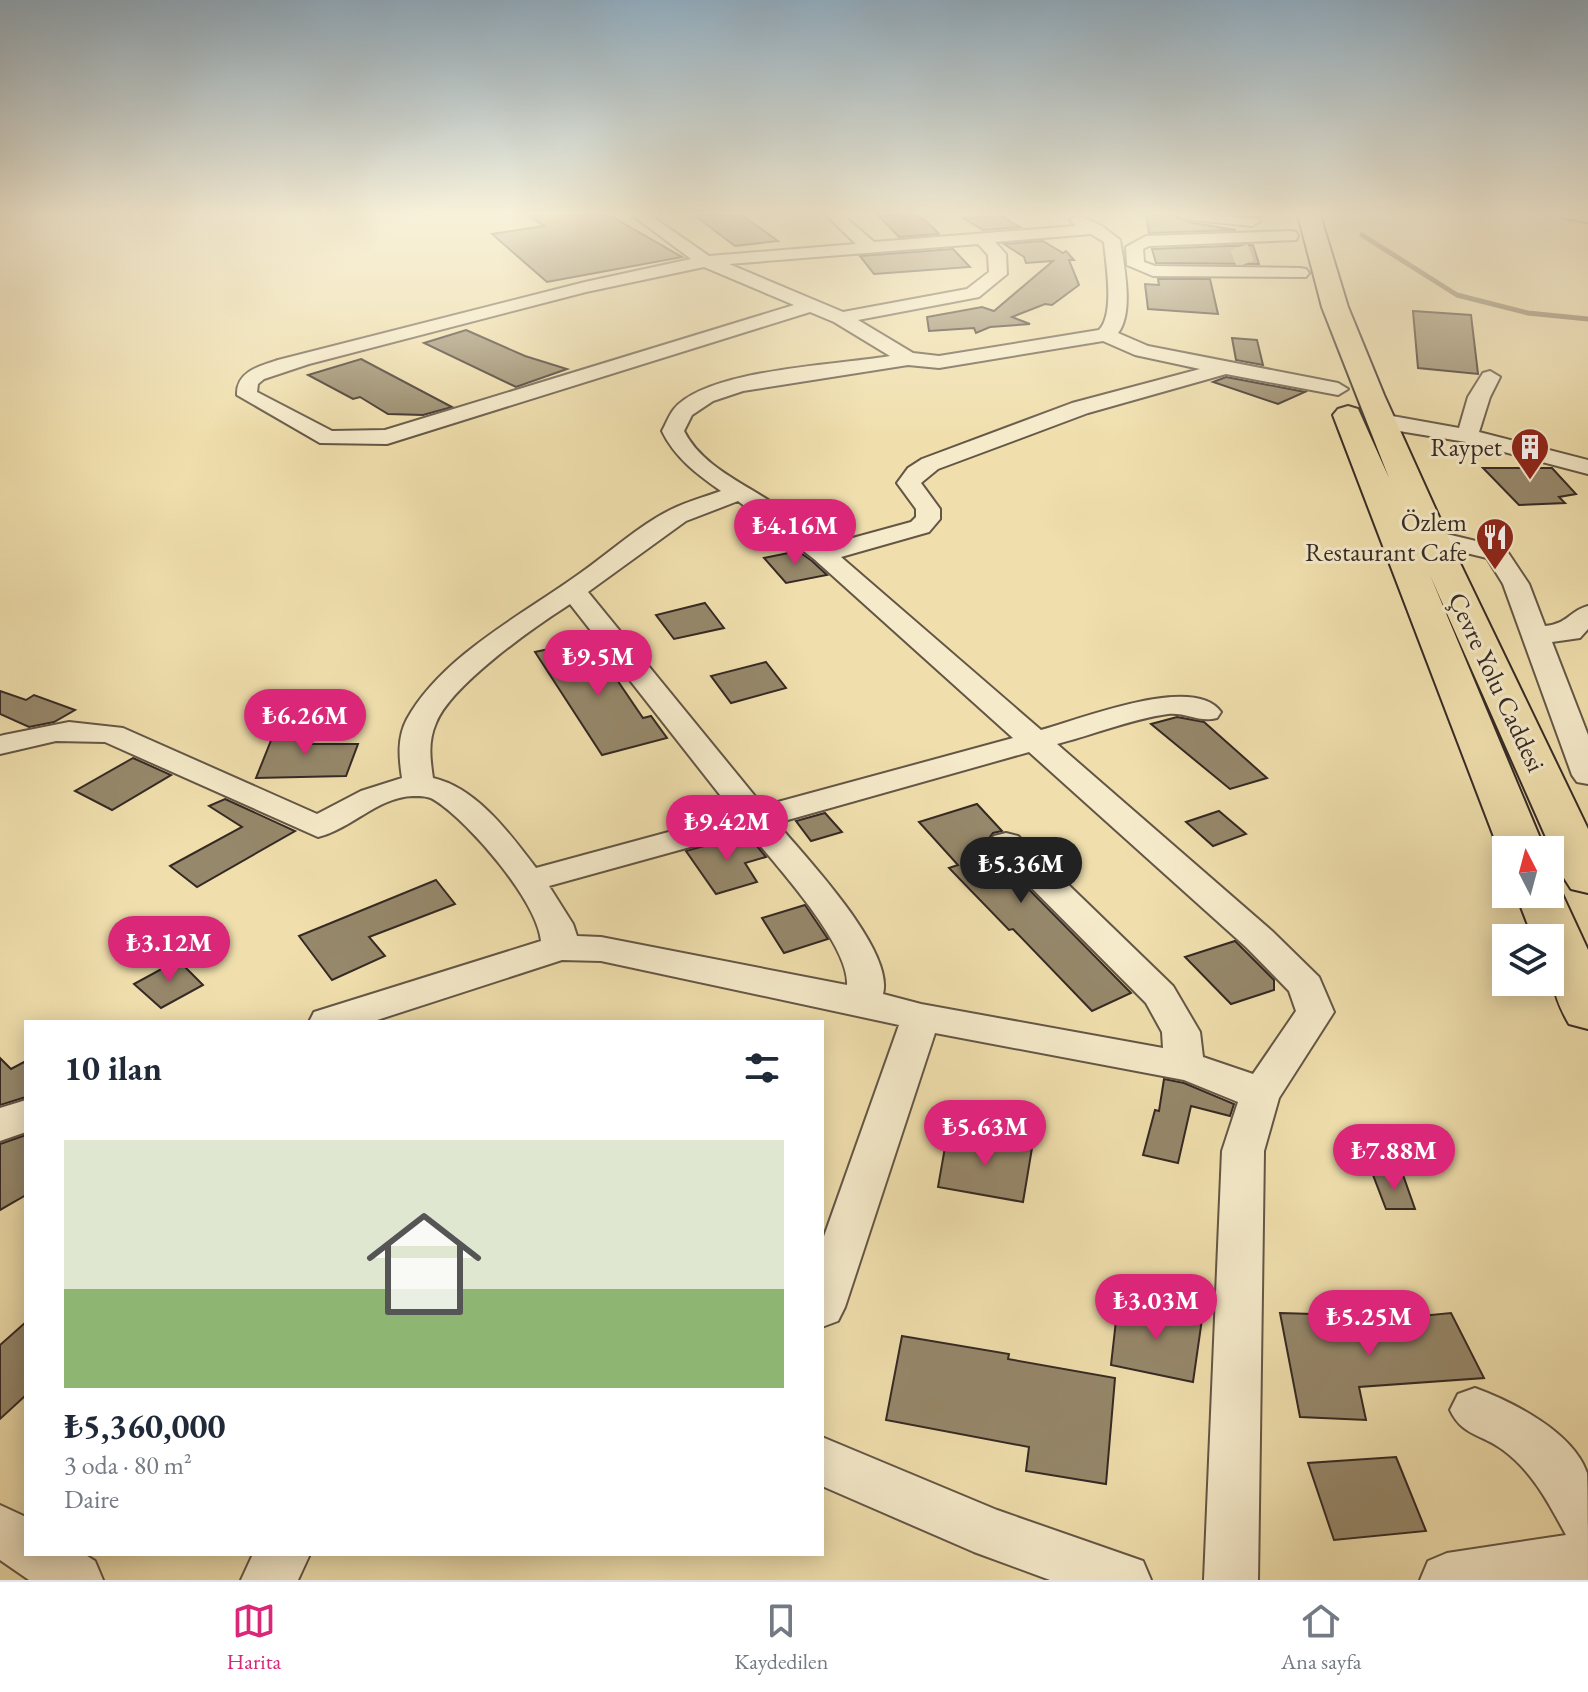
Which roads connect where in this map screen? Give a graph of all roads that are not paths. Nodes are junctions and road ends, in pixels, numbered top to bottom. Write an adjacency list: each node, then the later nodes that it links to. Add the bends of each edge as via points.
1 (575, 289): 7 (street, via 258,375 248,383 247,395 328,438 387,437)
2 (773, 289): 7 (street)
3 (979, 289): 8 (street)
4 (1118, 289): 9 (street, via 1113,327)
5 (1304, 289): 13 (highway, Çevre Yolu Caddesi)
6 (1326, 289): 14 (highway, Çevre Yolu Caddesi)
7 (812, 305): 8 (street)
8 (841, 318): 10 (street)
9 (1105, 335): 10 (street, via 939,362); 11 (street, via 1142,351)
10 (908, 359): 17 (street, via 758,382 687,407 674,424 675,438)
11 (1226, 368): 13 (street); 19 (street, via 1080,408 930,464 909,483 928,509 925,523 914,531)
12 (1490, 377): 15 (street)
13 (1338, 389): 29 (highway, Çevre Yolu Caddesi)
14 (1381, 421): 15 (street); 18 (highway, Çevre Yolu Caddesi)
15 (1467, 436): 16 (street)
16 (1588, 467)
17 (737, 493): 19 (street, via 771,512); 20 (street, via 677,516)
18 (1430, 537): 22 (street, via 1496,553 1516,584); 31 (highway, Çevre Yolu Caddesi)
19 (823, 554): 24 (street)
20 (573, 591): 27 (street, via 515,627 437,696 416,737); 28 (street)
21 (1588, 614): 22 (street, via 1570,632)
22 (1535, 635): 26 (street)
23 (1206, 712): 24 (street, via 1189,704 1162,706)
24 (1036, 742): 28 (street); 40 (street, via 1306,986 1315,1012)
25 (0, 745): 27 (street, via 67,729 112,734 318,827 375,797)
26 (1588, 775)
27 (419, 787): 32 (street, via 447,793)
28 (758, 817): 32 (street); 35 (street, via 835,917 867,971 868,991)
29 (1516, 836)
30 (1006, 843): 39 (street, via 1160,995 1181,1032)
31 (1588, 878)
32 (528, 881): 34 (street, via 555,923)
33 (1546, 908): 36 (highway)
34 (560, 948): 35 (street, via 601,949); 38 (street)
35 (861, 1001): 37 (street)
36 (1588, 1011)
37 (921, 1017): 39 (street); 43 (street)
38 (334, 1020)
39 (1184, 1066): 40 (street)
40 (1260, 1095): 55 (street, via 1243,1151)
41 (24, 1116): 42 (street)
42 (0, 1125)
43 (824, 1301)
44 (1475, 1410): 46 (street, via 1521,1434 1557,1469)
45 (824, 1462): 54 (street, via 993,1534)
46 (1588, 1524)
47 (0, 1530): 48 (street)
48 (24, 1546)
49 (40, 1556): 52 (street)
50 (282, 1556): 53 (street)
51 (1588, 1558): 57 (street)
52 (76, 1580)
53 (268, 1580)
54 (1124, 1580)
55 (1231, 1580): 56 (street)
56 (1239, 1580)
57 (1447, 1580)

